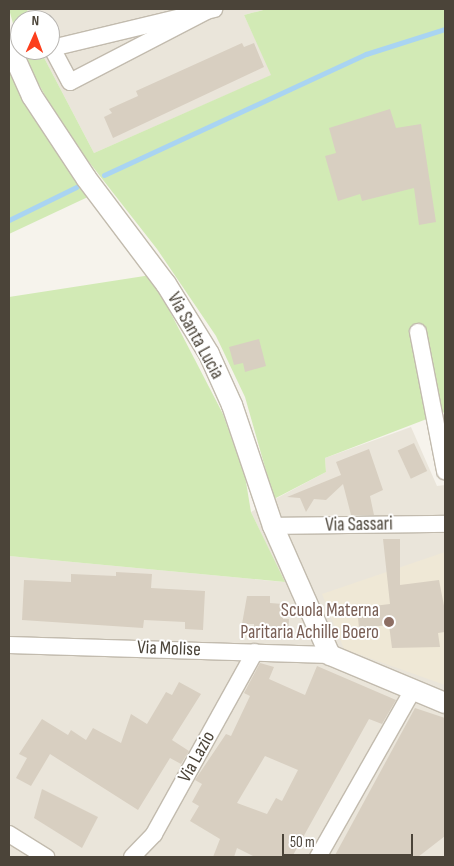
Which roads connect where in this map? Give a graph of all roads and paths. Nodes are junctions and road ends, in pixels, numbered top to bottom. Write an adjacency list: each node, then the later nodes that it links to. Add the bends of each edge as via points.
1 (210, 10): 1 (street, via 52,48 70,82)
2 (9, 45): 6 (street, Via Santa Lucia, via 32,96 86,178 166,284 208,354 232,404)
3 (418, 332): 4 (street)
4 (445, 471)
5 (445, 524): 6 (street, Via Sassari)
6 (274, 526): 9 (street, Via Santa Lucia)
7 (9, 645): 8 (street, Via Molise)
8 (255, 652): 9 (street, Via Molise); 14 (street, Via Lazio, via 154,834)
9 (330, 655): 10 (street)
10 (413, 690): 11 (street); 15 (street)
11 (445, 704)
12 (9, 834): 13 (street)
13 (46, 857)
14 (132, 857)
15 (318, 857)

